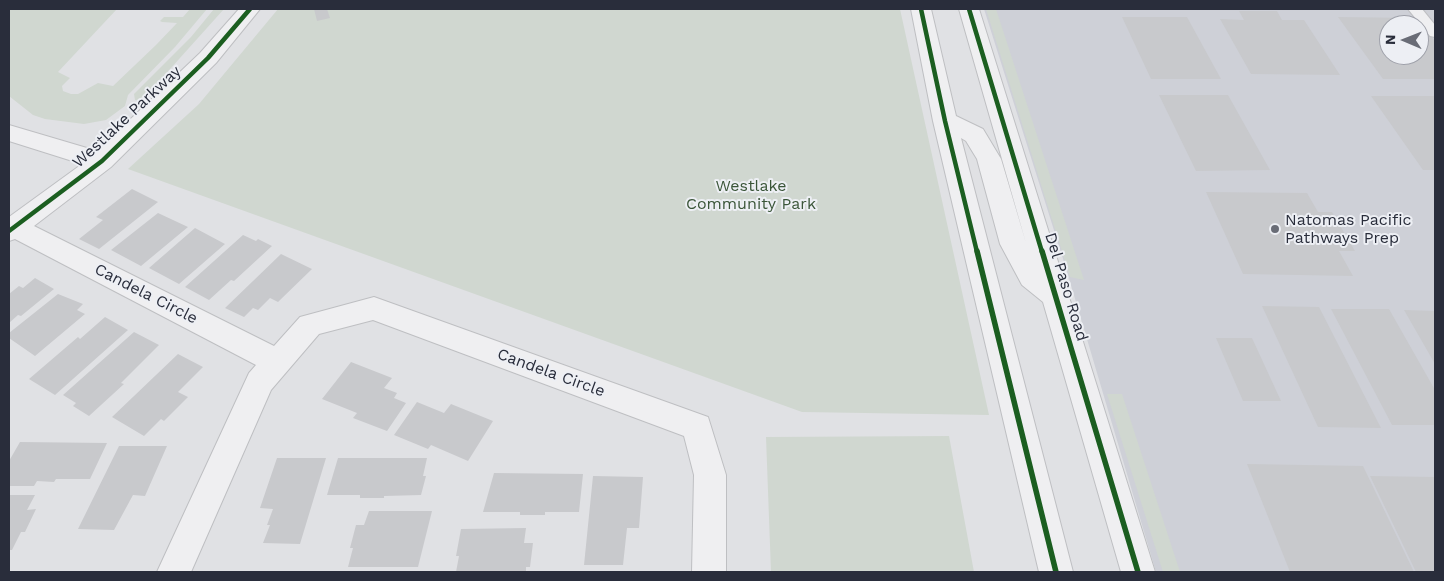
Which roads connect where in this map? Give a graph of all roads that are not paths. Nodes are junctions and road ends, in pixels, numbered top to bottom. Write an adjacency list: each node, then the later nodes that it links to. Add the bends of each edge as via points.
1 (250, 9): 8 (street, Westlake Parkway, via 208,58)
2 (921, 9): 6 (street)
3 (970, 9): 10 (street, Del Paso Road)
4 (1415, 9): 5 (lane)
5 (1435, 33)
6 (945, 121): 10 (street, via 975,134 989,159 1013,244 1032,277); 14 (street)
7 (9, 133): 8 (street)
8 (102, 161): 9 (street, Westlake Parkway)
9 (12, 229): 11 (street, Candela Circle)
10 (1056, 297): 15 (street, Del Paso Road)
11 (278, 362): 12 (street, Candela Circle, via 260,382); 13 (street, Candela Circle, via 310,325 374,308 697,427 710,475)
12 (174, 572)
13 (709, 572)
14 (1056, 572)
15 (1138, 572)

